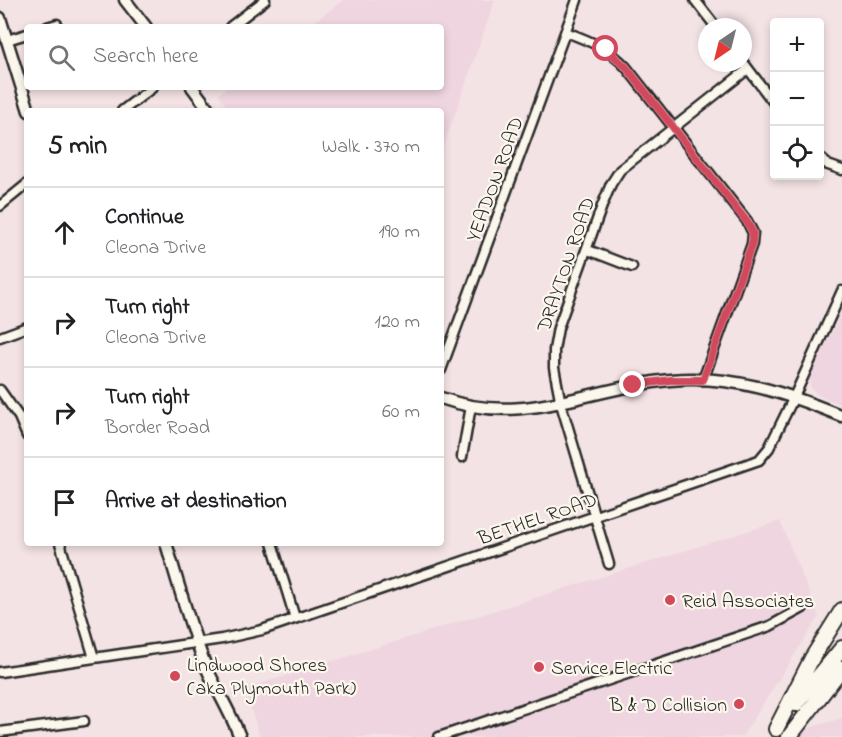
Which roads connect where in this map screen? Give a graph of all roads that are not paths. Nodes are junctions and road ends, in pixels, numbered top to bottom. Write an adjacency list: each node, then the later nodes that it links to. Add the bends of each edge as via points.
1 (125, 0): 7 (street)
2 (265, 0): 8 (street)
3 (577, 0): 9 (street, YEADON ROAD)
4 (695, 0): 6 (street)
5 (0, 18): 11 (street)
6 (709, 18)
7 (144, 24)
8 (234, 24)
9 (566, 32): 20 (street, via 595,42 616,56); 30 (street, YEADON ROAD)
10 (24, 35): 11 (street)
11 (7, 40): 17 (street)
12 (738, 72): 20 (street, DRAYTON ROAD)
13 (750, 72): 16 (street)
14 (149, 90): 18 (street)
15 (194, 90): 19 (street)
16 (770, 98)
17 (29, 108)
18 (126, 108)
19 (208, 108)
20 (673, 127): 25 (street, DRAYTON ROAD, via 620,170 602,206); 31 (street, via 753,233)
21 (824, 162): 22 (street)
22 (842, 170)
23 (24, 186): 24 (street)
24 (0, 206)
25 (588, 250): 26 (street); 35 (street, DRAYTON ROAD, via 558,328 554,350)
26 (632, 267)
27 (842, 291): 33 (street, BETHEL ROAD)
28 (24, 328): 29 (street)
29 (0, 337)
30 (444, 361)
31 (703, 380): 33 (street, via 744,384); 35 (street, via 633,385)
32 (0, 390): 38 (street)
33 (794, 397): 37 (street); 40 (street, BETHEL ROAD, via 759,460)
34 (444, 400): 36 (street)
35 (561, 404): 36 (street, via 519,410); 40 (street, DRAYTON ROAD)
36 (471, 406): 39 (street)
37 (842, 416)
38 (24, 429)
39 (462, 457)
40 (594, 516): 44 (street, DRAYTON ROAD); 47 (street, BETHEL ROAD)
41 (61, 546): 50 (street)
42 (167, 546): 48 (street)
43 (273, 546): 47 (street)
44 (609, 564)
45 (803, 608): 58 (street, via 770,626)
46 (842, 610): 56 (main road)
47 (295, 618): 48 (street, BETHEL ROAD, via 242,635)
48 (197, 642): 50 (street, BETHEL ROAD); 57 (street)
49 (842, 648): 56 (main road)
50 (94, 657): 52 (street, BETHEL ROAD)
51 (842, 668): 59 (main road)
52 (0, 672)
53 (84, 721): 55 (street)
54 (0, 732): 55 (street)
55 (28, 733)
56 (773, 733)
57 (240, 737)
58 (439, 737)
59 (789, 737)

